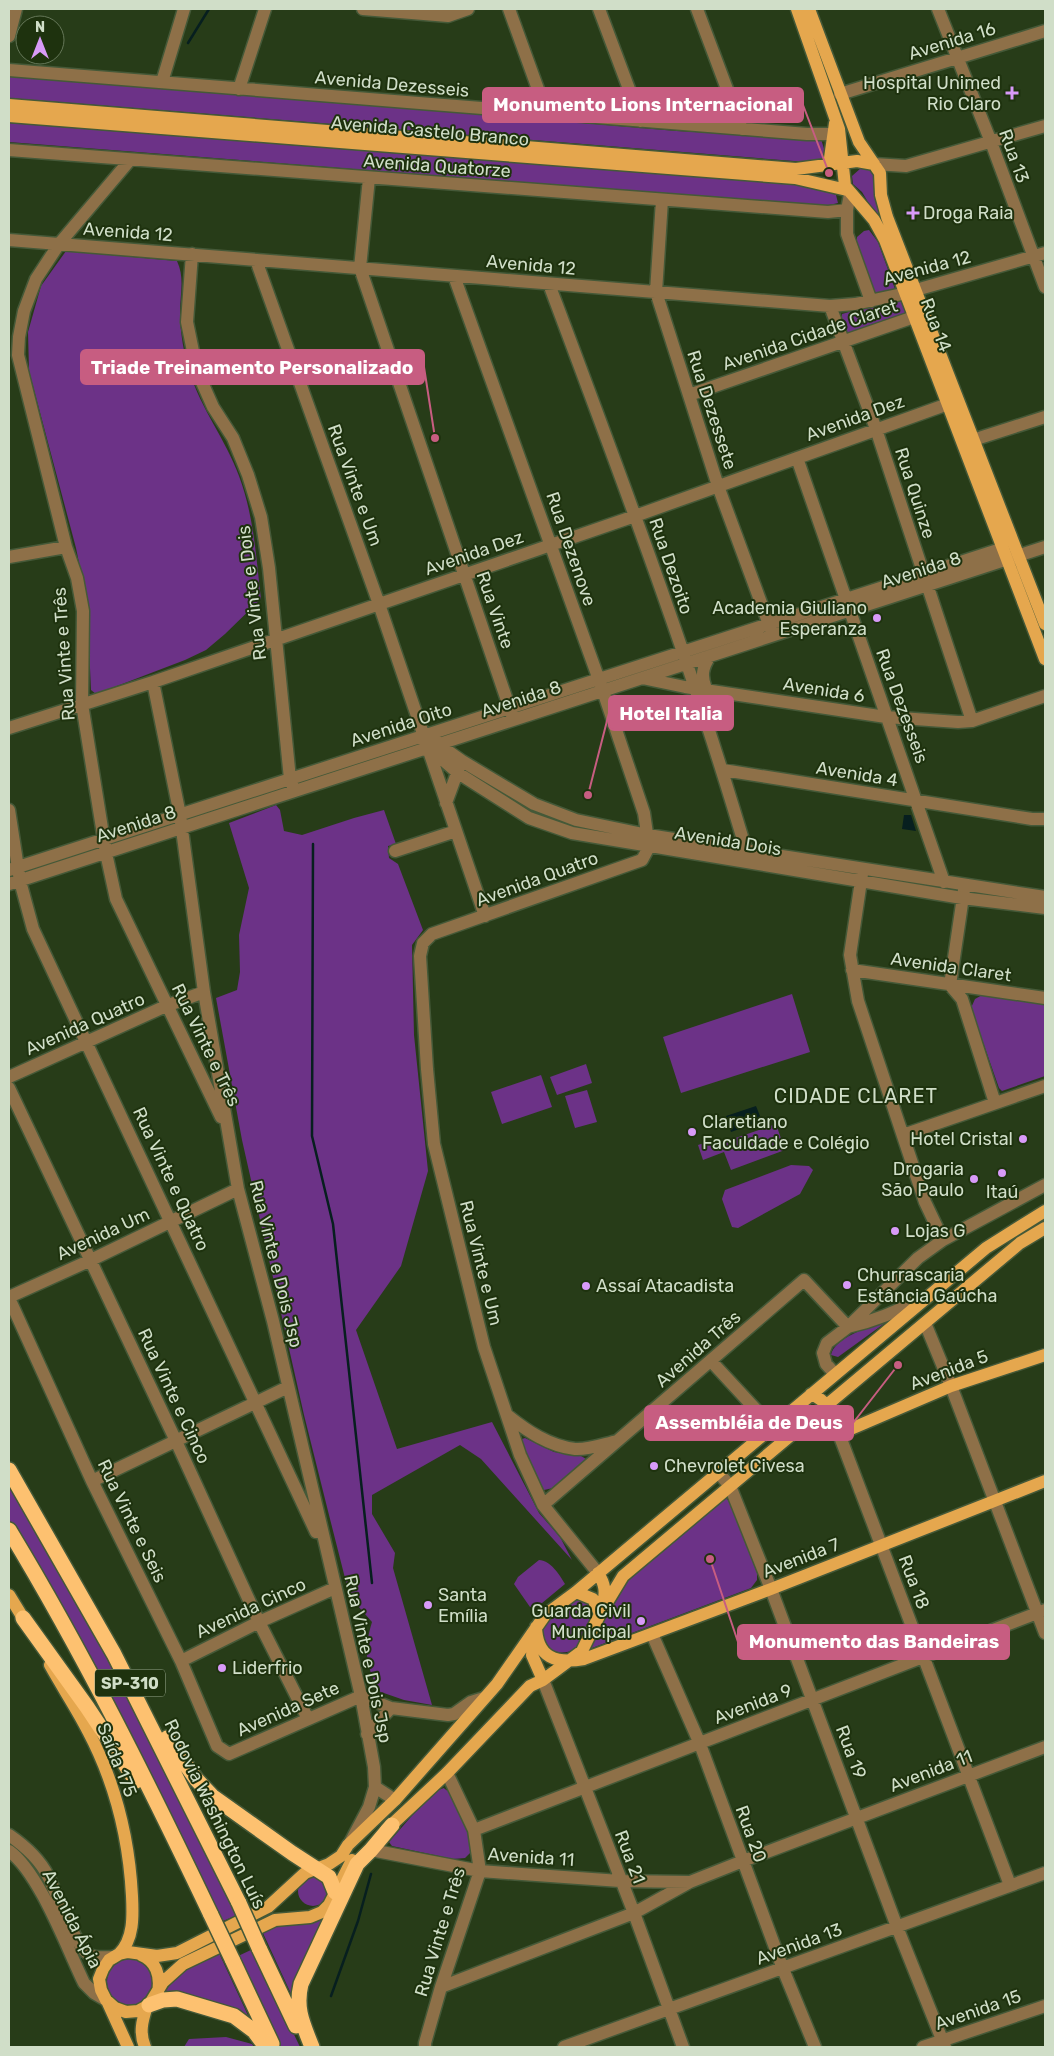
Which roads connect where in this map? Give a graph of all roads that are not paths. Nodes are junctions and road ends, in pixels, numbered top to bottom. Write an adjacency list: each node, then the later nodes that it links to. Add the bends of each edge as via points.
1 (16, 9): 14 (street)
2 (184, 9): 17 (street)
3 (265, 9): 18 (street)
4 (363, 9): 12 (street)
5 (468, 9): 12 (street, via 448,16)
6 (509, 9): 21 (street)
7 (599, 9): 24 (street)
8 (697, 9): 26 (street)
9 (797, 9): 23 (main road)
10 (809, 9): 19 (main road, Rua 14)
11 (938, 9): 15 (street, Rua 13)
12 (431, 12)
13 (1045, 31): 15 (street, Avenida 16)
14 (9, 36)
15 (956, 58): 19 (street, Avenida 16); 28 (street, Rua 13)
16 (9, 70): 17 (street, Avenida Dezesseis)
17 (162, 82): 18 (street, Avenida Dezesseis)
18 (239, 89): 21 (street, Avenida Dezesseis)
19 (840, 94): 32 (main road, Rua 14, via 859,142)
20 (9, 105): 33 (main road, Avenida Castelo Branco)
21 (547, 114): 24 (street, Avenida Dezesseis)
22 (9, 116): 33 (main road, Avenida Castelo Branco)
23 (836, 118): 27 (main road); 31 (main road, via 839,129)
24 (641, 121): 26 (street, Avenida Dezesseis)
25 (1045, 126): 28 (street)
26 (742, 129): 27 (street, Avenida Dezesseis)
27 (832, 134): 31 (main road)
28 (991, 142): 32 (street, via 906,166); 41 (street, Rua 13)
29 (9, 150): 30 (street, Avenida Quatorze)
30 (130, 160): 34 (street, Avenida Quatorze); 39 (street, Rua Vinte e Três)
31 (835, 164): 32 (main road, Avenida Castelo Branco, via 857,161); 33 (main road, Avenida Castelo Branco); 35 (main road)
32 (874, 164): 47 (main road, Rua 14, via 880,173 881,195)
33 (796, 173): 35 (main road, Avenida Castelo Branco)
34 (369, 178): 36 (street, Avenida Quatorze); 43 (street, Rua Vinte)
35 (849, 192): 37 (street); 47 (main road, Rua 14, via 874,220)
36 (662, 200): 37 (street, Avenida Quatorze, via 828,212); 48 (street, Rua Dezessete)
37 (846, 210): 49 (street, via 847,234)
38 (9, 240): 39 (street, Avenida 12)
39 (59, 244): 40 (street, Avenida 12); 53 (street, Rua Vinte e Três, via 36,279 24,311)
40 (192, 254): 42 (street, Avenida 12); 74 (street, Rua Vinte e Dois, via 187,322 197,371 232,438 261,517)
41 (1040, 255): 46 (street, Rua 13); 47 (street, Avenida 12)
42 (256, 260): 43 (street, Avenida 12); 70 (street, Rua Vinte e Um)
43 (360, 268): 44 (street, Avenida 12); 67 (street, Rua Vinte)
44 (454, 276): 45 (street, Avenida 12); 62 (street, Rua Dezenove)
45 (549, 284): 48 (street, Avenida 12); 61 (street, Rua Dezoito)
46 (1045, 287)
47 (910, 291): 49 (street, Avenida 12); 51 (main road, Rua 14); 58 (main road, Rua 14)
48 (656, 292): 50 (street, Avenida 12); 54 (street, Rua Dezessete)
49 (871, 300): 50 (street, Avenida 12)
50 (830, 306): 52 (street, Rua Quinze)
51 (914, 317): 52 (street, Avenida Cidade Claret); 55 (main road, Rua 14)
52 (844, 342): 54 (street, Avenida Cidade Claret); 57 (street, Rua Quinze)
53 (14, 356): 63 (street, Rua Vinte e Três)
54 (689, 395): 60 (street, Rua Dezessete)
55 (948, 404): 57 (street, Avenida Dez); 65 (main road, Rua 14)
56 (1045, 417): 58 (street)
57 (876, 430): 59 (street, Avenida Dez); 68 (street, Rua Quinze)
58 (973, 440): 65 (main road, Rua 14)
59 (797, 458): 60 (street, Avenida Dez); 71 (street, Rua Dezesseis)
60 (718, 486): 61 (street, Avenida Dez); 73 (street, Rua Dezessete)
61 (635, 516): 62 (street, Avenida Dez); 76 (street, Rua Dezoito)
62 (551, 545): 67 (street, Avenida Dez); 80 (street, Rua Dezenove)
63 (66, 547): 66 (street); 83 (street, Rua Vinte e Três, via 77,578 83,610)
64 (1045, 547): 65 (street, Avenida 8)
65 (1010, 554): 68 (street); 69 (street, Avenida 8); 72 (main road, Rua 14); 77 (main road, Rua 14)
66 (9, 557)
67 (464, 574): 70 (street, Avenida Dez); 85 (street, Rua Vinte)
68 (922, 574): 69 (street, Rua Quinze); 71 (street)
69 (927, 586): 71 (street, Avenida 8); 87 (street, Rua Quinze)
70 (379, 604): 74 (street, Avenida Dez); 89 (street, Rua Vinte e Um, via 419,723)
71 (847, 605): 73 (street, Avenida 8); 86 (street, Rua Dezesseis)
72 (1045, 624)
73 (771, 630): 75 (street, Avenida 8); 76 (street)
74 (276, 639): 79 (street, Avenida Dez); 92 (street, Rua Vinte e Dois)
75 (710, 656): 76 (street, Avenida 8); 81 (street, via 703,666)
76 (684, 658): 78 (street, Avenida 8); 80 (street); 81 (street, Rua Dezoito)
77 (1045, 659)
78 (642, 678): 80 (street, Avenida 8); 81 (street, Avenida 6)
79 (153, 682): 83 (street, Avenida Dez); 96 (street, Rua Vinte e Dois Jsp)
80 (600, 685): 85 (street, Avenida 8); 101 (street, Rua Dezenove, via 644,813)
81 (705, 690): 84 (street, Rua Dezoito); 84 (street); 86 (street, Avenida 6)
82 (1045, 696): 87 (street, Avenida 6)
83 (82, 704): 88 (street, Avenida Dez); 100 (street, Rua Vinte e Três)
84 (701, 706): 91 (street, Rua Dezoito)
85 (512, 714): 89 (street, Avenida Oito)
86 (886, 718): 87 (street, Avenida 6); 93 (street, Rua Dezesseis)
87 (972, 721)
88 (9, 728)
89 (430, 740): 90 (street, Avenida Dois); 92 (street, Avenida Oito); 94 (street, Rua Vinte e Um)
90 (460, 767): 94 (street); 101 (street, Avenida Dois, via 534,804)
91 (723, 770): 93 (street, Avenida 4); 104 (street, Rua Dezoito)
92 (292, 785): 96 (street, Avenida Oito); 98 (street, Avenida 8)
93 (917, 801): 97 (street, Avenida 4); 107 (street, Rua Dezesseis)
94 (446, 803): 99 (street, Rua Vinte e Um)
95 (9, 810): 105 (street, Rua Vinte e Quatro)
96 (180, 815): 98 (street, Rua Vinte e Dois Jsp); 100 (street, Avenida Oito)
97 (1045, 819)
98 (182, 828): 103 (street, Avenida 8); 116 (street, Rua Vinte e Dois Jsp)
99 (456, 831): 102 (street); 112 (street, Rua Vinte e Um)
100 (104, 839): 103 (street, Rua Vinte e Três); 105 (street, Avenida Oito)
101 (649, 841): 104 (street, Avenida Dois); 112 (street, Avenida Quatro, via 642,860)
102 (395, 851)
103 (106, 853): 108 (street, Avenida 8); 118 (street, Rua Vinte e Três, via 116,900)
104 (744, 856): 106 (street, Avenida Dois)
105 (14, 869): 108 (street, Rua Vinte e Quatro)
106 (862, 875): 107 (street, Avenida Dois); 109 (street, Avenida Dois); 114 (street, via 850,956)
107 (944, 882): 109 (street, Avenida Dois)
108 (15, 883): 119 (street, Rua Vinte e Quatro)
109 (963, 892): 110 (street, Avenida Dois); 111 (street, Avenida Dois); 115 (street)
110 (1045, 897)
111 (1045, 908)
112 (485, 916): 113 (street, Avenida Quatro)
113 (429, 936): 145 (street, Rua Vinte e Um, via 423,943 420,956 434,1144 484,1347)
114 (852, 970): 115 (street, Avenida Claret); 125 (street, via 858,1001)
115 (950, 984): 117 (street, Avenida Claret); 123 (street, via 962,999)
116 (204, 992): 118 (street, Avenida Quatro); 124 (street, Rua Vinte e Dois Jsp)
117 (1045, 998)
118 (166, 1006): 119 (street, Avenida Quatro); 124 (street, Rua Vinte e Três)
119 (86, 1042): 120 (street, Avenida Quatro); 129 (street, Rua Vinte e Quatro)
120 (9, 1077)
121 (1045, 1086): 123 (street)
122 (9, 1088): 132 (street, Rua Vinte e Cinco)
123 (995, 1102): 125 (street)
124 (228, 1131): 127 (street, Rua Vinte e Dois Jsp)
125 (902, 1134): 131 (street, via 925,1202)
126 (1045, 1185): 131 (street)
127 (238, 1189): 129 (street, Avenida Um); 141 (street, Rua Vinte e Dois Jsp)
128 (1045, 1211): 133 (main road, via 986,1248)
129 (172, 1221): 132 (street, Avenida Um); 143 (street, Rua Vinte e Quatro)
130 (1045, 1228): 135 (main road, via 1020,1243)
131 (943, 1240): 136 (street, via 918,1258)
132 (91, 1260): 134 (street, Avenida Um); 148 (street, Rua Vinte e Cinco)
133 (933, 1292): 136 (street, via 900,1310); 139 (main road)
134 (9, 1298): 154 (street, Rua Vinte e Seis)
135 (925, 1323): 140 (street); 144 (main road)
136 (848, 1327): 138 (street, Avenida Três, via 804,1280); 139 (street, via 827,1343 823,1353 826,1364)
137 (1045, 1355): 140 (main road, Avenida 5)
138 (711, 1361): 146 (street); 149 (street, Avenida Três)
139 (835, 1374): 142 (main road)
140 (951, 1386): 147 (main road, Avenida 5); 158 (street)
141 (288, 1387): 143 (street); 163 (street, Rua Vinte e Dois Jsp)
142 (811, 1394): 144 (main road); 146 (main road)
143 (255, 1404): 148 (street); 163 (street, Rua Vinte e Quatro)
144 (828, 1404): 147 (main road, Rua 18); 151 (main road)
145 (506, 1414): 149 (street, via 527,1431 555,1444 577,1449); 160 (street, Rua Vinte e Um)
146 (772, 1427): 150 (main road)
147 (839, 1434): 162 (street, Rua 18)
148 (176, 1441): 154 (street); 172 (street, Rua Vinte e Cinco)
149 (617, 1441): 160 (street, Avenida Três)
150 (746, 1448): 151 (main road, via 747,1460); 153 (main road)
151 (756, 1464): 156 (main road)
152 (9, 1470): 176 (highway, Rodovia Washington Luís / SP-310)
153 (718, 1472): 156 (street, Rua 19); 157 (main road)
154 (92, 1481): 178 (street, Rua Vinte e Seis)
155 (1045, 1481): 158 (main road, Avenida 7)
156 (730, 1486): 159 (main road); 166 (street, Rua 19)
157 (697, 1490): 159 (main road, via 707,1495); 164 (main road)
158 (995, 1500): 162 (main road, Avenida 7); 169 (street)
159 (710, 1503): 170 (main road, via 623,1576)
160 (543, 1505): 164 (street, Rua Vinte e Um)
161 (9, 1530): 199 (highway, SP-310, via 76,1648)
162 (881, 1546): 166 (main road, Avenida 7); 177 (street, Rua 18)
163 (327, 1554): 165 (street, Rua Vinte e Dois Jsp)
164 (598, 1573): 167 (main road); 170 (main road, via 604,1581 606,1594)
165 (335, 1588): 172 (street, Avenida Cinco); 181 (street, Rua Vinte e Dois Jsp)
166 (771, 1589): 175 (main road, Avenida 7); 183 (street, Rua 19)
167 (576, 1592): 170 (main road, via 593,1599); 173 (main road, via 545,1615)
168 (9, 1595): 171 (main road, Saída 175)
169 (1042, 1611): 174 (street); 177 (street, Avenida 9)
170 (600, 1614): 179 (main road, via 582,1650)
171 (23, 1618): 199 (highway); 214 (main road, Saída 175, via 88,1730 114,1791 130,1868 133,1916 126,1947)
172 (259, 1622): 178 (street, Avenida Cinco); 185 (street, Rua Vinte e Cinco)
173 (536, 1627): 179 (main road, via 537,1642 545,1652 554,1660); 180 (main road, via 532,1655); 182 (main road)
174 (1045, 1633)
175 (652, 1634): 179 (main road, Avenida 7, via 584,1660); 187 (street, Rua 20)
176 (114, 1654): 204 (highway, via 196,1779 234,1813); 226 (highway, Rodovia Washington Luís / SP-310, bridge, via 239,1903)
177 (925, 1657): 183 (street, Avenida 9); 191 (street, Rua 18)
178 (181, 1660): 189 (street, Rua Vinte e Seis, via 218,1746)
179 (567, 1662): 180 (main road)
180 (543, 1680): 190 (main road, via 530,1686); 192 (street, Rua 21)
181 (361, 1696): 184 (street); 185 (street, Avenida Sete); 186 (street, Rua Vinte e Dois Jsp)
182 (484, 1698): 184 (street, via 448,1715); 194 (main road)
183 (812, 1700): 187 (street, Avenida 9); 195 (street, Rua 19)
184 (391, 1708): 186 (street)
185 (308, 1719): 189 (street, Avenida Sete)
186 (367, 1734): 193 (street, Rua Vinte e Dois Jsp)
187 (700, 1744): 192 (street, Avenida 9); 203 (street, Rua 20)
188 (1045, 1747): 191 (street, Avenida 11)
189 (229, 1754)
190 (447, 1773): 196 (main road); 197 (street, Rua Vinte e Três)
191 (968, 1776): 195 (street, Avenida 11); 209 (street, Rua 18)
192 (585, 1787): 197 (street, Avenida 9); 207 (street, Rua 21)
193 (375, 1788): 194 (street); 200 (street, Rua Vinte e Dois Jsp, via 369,1807)
194 (395, 1800): 200 (main road)
195 (857, 1819): 203 (street, Avenida 11); 212 (street, Rua 19)
196 (392, 1825): 201 (highway); 210 (main road, via 351,1861)
197 (474, 1830): 205 (street, Rua Vinte e Três)
198 (9, 1835): 214 (street, Avenida Ápia, via 26,1847 48,1874 86,1953 95,1957)
199 (174, 1838): 225 (highway, SP-310, bridge)
200 (348, 1845): 204 (main road, via 341,1856)
201 (372, 1850): 205 (street, Avenida 11); 227 (highway, via 357,1864 301,1984 298,2005)
202 (9, 1851): 217 (street, Avenida Ápia, via 36,1882 84,1983)
203 (743, 1861): 208 (street, Avenida 11); 215 (street, Rua 20)
204 (315, 1868): 210 (highway, via 329,1877); 213 (main road, via 305,1872 268,1907 177,1953 157,1956)
205 (480, 1871): 207 (street, Avenida 11); 216 (street, Rua Vinte e Três)
206 (1045, 1873): 209 (street, Avenida 13)
207 (620, 1881): 208 (street, Avenida 11); 211 (street, Rua 21)
208 (690, 1882): 211 (street, Avenida 11)
209 (1010, 1885): 212 (street, Avenida 13)
210 (335, 1892): 218 (main road, via 322,1912 310,1917 275,1920 182,1964 163,1982)
211 (634, 1913): 216 (street, Avenida 11); 220 (street, Rua 21)
212 (897, 1928): 215 (street, Avenida 13); 221 (street, Rua 19)
213 (136, 1953): 214 (main road); 218 (main road, via 146,1957 156,1968 160,1984)
214 (117, 1955): 217 (main road, via 103,1968 100,1979)
215 (783, 1969): 220 (street, Avenida 13); 231 (street, Rua 20)
216 (441, 1987): 228 (street, Rua Vinte e Três)
217 (107, 2001): 218 (main road, via 126,2012 138,2011); 222 (main road)
218 (151, 2002): 223 (main road, via 142,2025); 224 (highway, via 177,1999 234,2016 254,2031)
219 (1045, 2006): 221 (street, Avenida 15)
220 (668, 2010): 229 (street, Avenida 13); 230 (street, Rua 21)
221 (943, 2044): 232 (street, Avenida 15)
222 (128, 2047)
223 (145, 2047)
224 (266, 2047)
225 (273, 2047)
226 (306, 2047)
227 (312, 2047)
228 (425, 2047)
229 (564, 2047)
230 (683, 2047)
231 (815, 2047)
232 (923, 2047)

